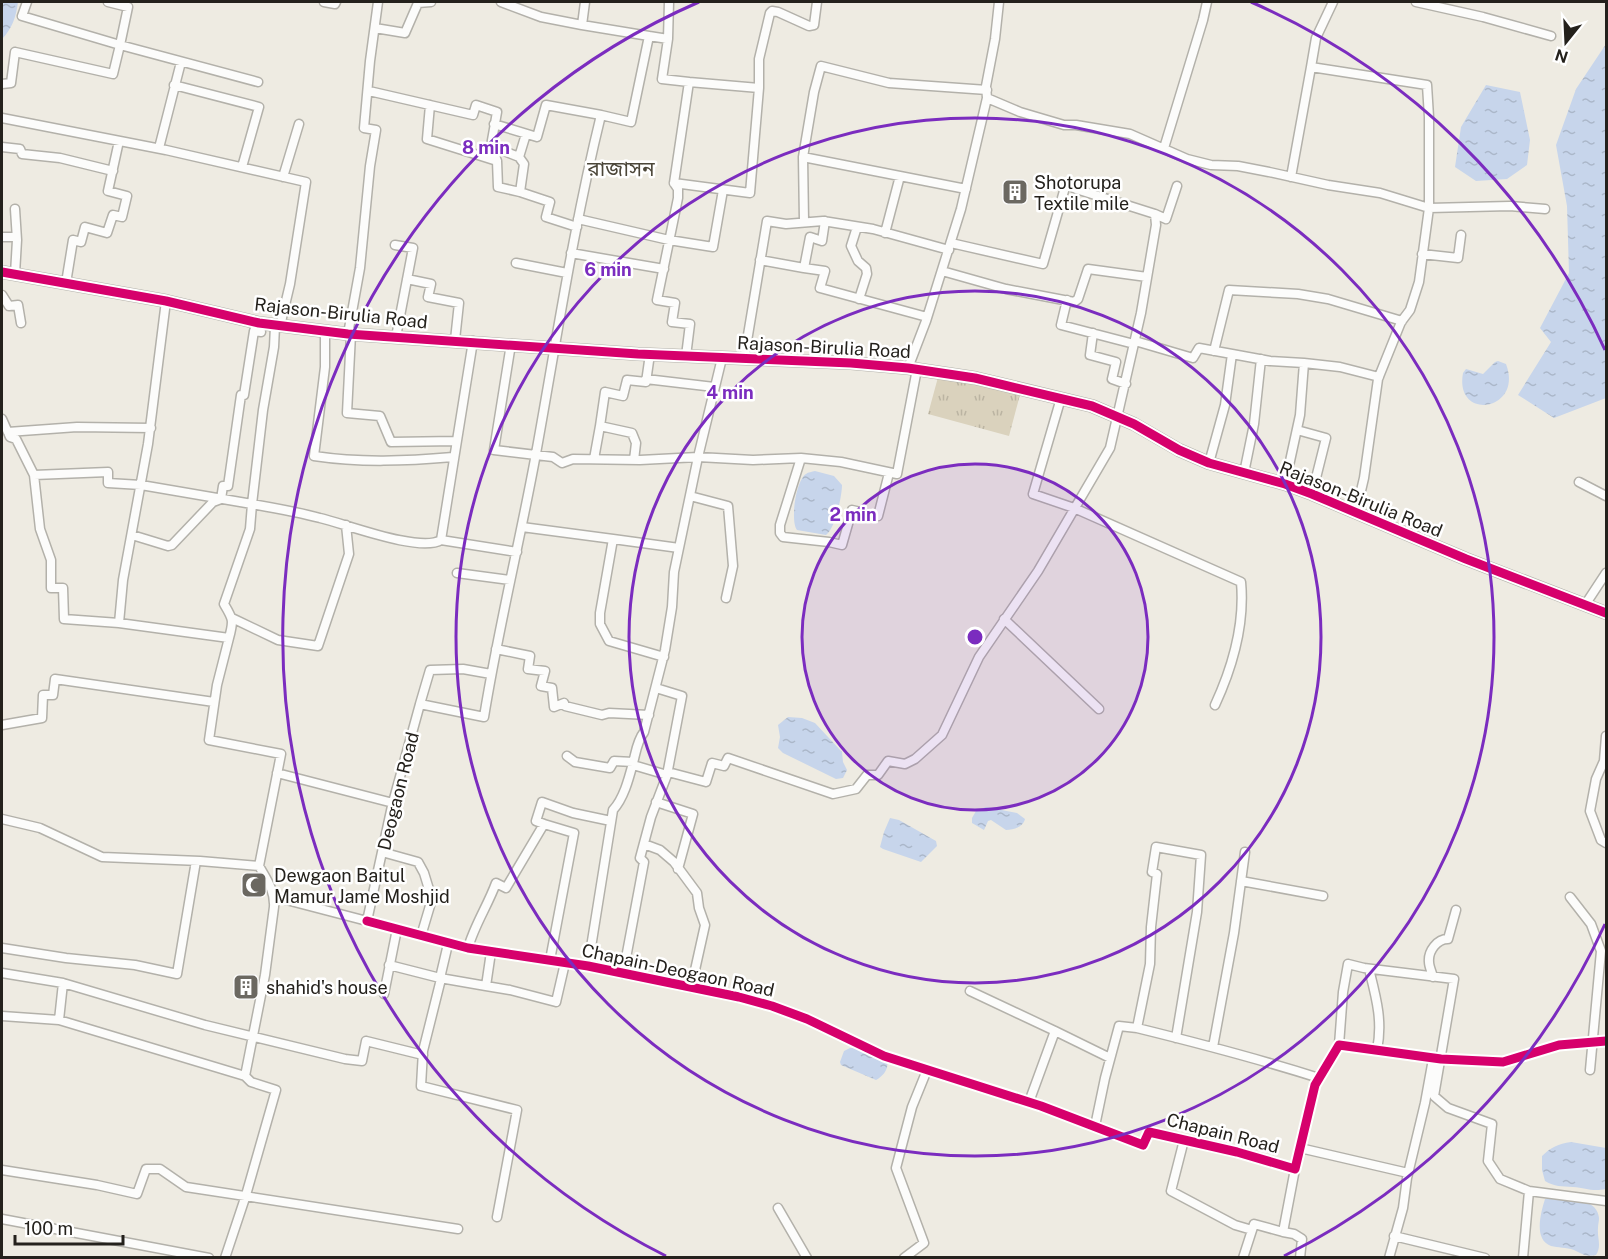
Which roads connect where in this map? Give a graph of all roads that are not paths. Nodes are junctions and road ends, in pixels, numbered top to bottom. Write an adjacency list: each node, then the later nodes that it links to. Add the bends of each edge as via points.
1 (27, 2): 20 (street, via 22,16)
2 (108, 2): 20 (street, via 128,7)
3 (324, 2): 4 (street)
4 (336, 2)
5 (378, 2): 16 (street)
6 (431, 2): 16 (street, via 418,3 405,33)
7 (501, 2): 15 (street, via 541,17)
8 (585, 2): 15 (street)
9 (669, 2): 19 (street)
10 (817, 2): 27 (street, via 814,25 778,12 770,13 759,59)
11 (999, 2): 29 (street)
12 (1207, 2): 40 (street)
13 (1333, 2): 22 (street, via 1316,38)
14 (1416, 2): 18 (street)
15 (582, 25): 17 (street)
16 (375, 28): 28 (street)
17 (649, 36): 19 (street); 31 (street, via 631,122)
18 (1551, 36)
19 (668, 39): 24 (street, via 662,79)
20 (120, 45): 21 (street); 25 (street, via 113,74 15,52 11,83)
21 (181, 62): 23 (street); 26 (street)
22 (1311, 67): 48 (street); 55 (street, via 1427,85)
23 (258, 82)
24 (689, 82): 27 (street); 49 (street)
25 (2, 84)
26 (174, 84): 39 (street); 44 (street, via 259,107)
27 (759, 88): 52 (street, via 750,193)
28 (369, 92): 30 (street); 93 (street, via 364,128 376,130)
29 (987, 94): 40 (street, via 1020,112 1064,125 1130,134); 42 (street, via 888,83 821,66); 51 (street)
30 (430, 105): 34 (street, via 473,115 476,105 497,112); 43 (street, via 427,139)
31 (601, 116): 35 (street, via 546,105 537,137); 60 (street)
32 (2, 118): 36 (street)
33 (298, 124): 47 (street)
34 (494, 124): 35 (street); 37 (street)
35 (526, 134): 41 (street)
36 (118, 141): 39 (street); 45 (street)
37 (491, 146): 41 (street); 43 (street)
38 (2, 147): 45 (street)
39 (159, 148): 44 (street)
40 (1164, 148): 48 (street, via 1211,165 1238,166)
41 (519, 157): 53 (street, via 524,164)
42 (803, 157): 46 (street); 58 (street)
43 (497, 161): 53 (street, via 498,187)
44 (242, 167): 47 (street)
45 (112, 171): 81 (street, via 108,191 127,196 122,217 113,215 108,233 85,227 81,242 73,240)
46 (900, 176): 51 (street); 62 (street)
47 (283, 177): 90 (street, via 306,182 290,284)
48 (1291, 177): 55 (street, via 1380,193)
49 (674, 183): 52 (street); 66 (street, via 678,198)
50 (1177, 186): 57 (street, via 1166,219)
51 (966, 189): 68 (street)
52 (723, 190): 66 (street, via 713,247)
53 (520, 192): 60 (street, via 550,202 546,217)
54 (15, 208): 65 (street)
55 (1429, 208): 56 (street); 70 (street)
56 (1545, 209)
57 (1155, 214): 68 (street, via 1066,184 1043,264); 79 (street)
58 (804, 221): 59 (street); 71 (street, via 767,221)
59 (825, 222): 61 (street); 73 (street, via 822,241 810,237)
60 (577, 223): 66 (street); 69 (street)
61 (857, 227): 62 (street); 83 (street, via 851,246 867,274)
62 (885, 233): 68 (street)
63 (1461, 235): 70 (street, via 1458,258)
64 (2, 237): 65 (street)
65 (16, 237): 78 (street)
66 (669, 240): 74 (street)
67 (395, 245): 80 (street, via 413,248)
68 (950, 246): 75 (street)
69 (571, 253): 74 (street); 77 (street)
70 (1422, 254): 87 (street, via 1419,282)
71 (760, 260): 73 (street); 105 (street)
72 (516, 264): 77 (street)
73 (804, 268): 83 (street, via 825,271 820,288)
74 (664, 269): 103 (street, via 657,300 675,303 672,322 690,324)
75 (942, 271): 84 (street, via 1006,289); 86 (street)
76 (2, 272): 78 (street, Rajason-Birulia Road)
77 (567, 273): 99 (street)
78 (15, 274): 81 (street, Rajason-Birulia Road)
79 (1147, 277): 84 (street, via 1088,269 1078,299); 97 (street)
80 (407, 279): 94 (street); 95 (street, via 431,284 428,297 459,303)
81 (66, 283): 85 (street, Rajason-Birulia Road)
82 (2, 295): 88 (street, via 9,306 18,305)
83 (859, 299): 86 (street)
84 (1067, 300): 92 (street, via 1061,325)
85 (166, 301): 89 (street, Rajason-Birulia Road); 117 (street)
86 (927, 317): 108 (street)
87 (1402, 321): 100 (street, via 1318,297 1229,290); 109 (street)
88 (21, 323)
89 (259, 323): 90 (street, Rajason-Birulia Road); 137 (street, via 261,332 254,331 241,395 228,486 223,486)
90 (277, 326): 91 (street, Rajason-Birulia Road); 138 (street)
91 (325, 331): 93 (street, Rajason-Birulia Road); 122 (street, via 325,368 314,456 400,462)
92 (1093, 333): 97 (street); 111 (street, via 1090,355 1116,362 1112,379)
93 (350, 334): 94 (street, Rajason-Birulia Road); 120 (street, via 347,413 380,416 391,442)
94 (396, 337): 95 (street, Rajason-Birulia Road)
95 (455, 340): 96 (street, Rajason-Birulia Road)
96 (473, 341): 98 (street, Rajason-Birulia Road); 120 (street)
97 (1134, 343): 100 (street, via 1193,358 1199,348); 111 (street)
98 (511, 344): 99 (street, Rajason-Birulia Road); 121 (street, via 494,450)
99 (554, 348): 101 (street, Rajason-Birulia Road); 121 (street)
100 (1214, 351): 102 (street)
101 (650, 354): 103 (street, Rajason-Birulia Road); 110 (street)
102 (1232, 354): 106 (street); 127 (street)
103 (686, 356): 104 (street, Rajason-Birulia Road)
104 (722, 358): 105 (street, Rajason-Birulia Road); 112 (street)
105 (744, 359): 108 (street, Rajason-Birulia Road)
106 (1261, 359): 107 (street); 129 (street)
107 (1304, 363): 109 (street); 118 (street)
108 (913, 368): 113 (street, Rajason-Birulia Road); 128 (street, via 897,474)
109 (1379, 377): 140 (street)
110 (646, 379): 112 (street); 116 (street, via 627,380 623,396 605,392)
111 (1126, 384): 114 (street)
112 (714, 387): 123 (street)
113 (1061, 398): 114 (street, Rajason-Birulia Road); 139 (street, via 1033,494)
114 (1118, 418): 127 (street, Rajason-Birulia Road); 139 (street, via 1110,448)
115 (2, 419): 119 (street)
116 (600, 426): 125 (street); 126 (street, via 632,433 636,443)
117 (151, 428): 119 (street, via 77,427); 133 (street)
118 (1297, 430): 132 (street); 134 (street, via 1326,438)
119 (8, 432): 130 (street, via 16,439)
120 (456, 441): 122 (street)
121 (536, 456): 125 (street, via 553,457 562,463); 142 (street)
122 (453, 457): 145 (street)
123 (698, 458): 124 (street); 126 (street); 135 (street)
124 (801, 458): 128 (street); 128 (street, via 780,525 783,537 842,545 852,510 878,516)
125 (594, 459): 126 (street)
126 (634, 460)
127 (1209, 463): 129 (street, Rajason-Birulia Road)
128 (889, 473)
129 (1244, 473): 132 (street, Rajason-Birulia Road)
130 (34, 475): 133 (street, via 108,472 108,483); 156 (street, via 40,529 51,560 51,588 63,588 64,619)
131 (1579, 482): 136 (street)
132 (1285, 484): 134 (street, Rajason-Birulia Road)
133 (141, 485): 137 (street); 143 (street)
134 (1312, 494): 140 (street, Rajason-Birulia Road)
135 (690, 496): 146 (street); 151 (street, via 728,506 733,566)
136 (1606, 496)
137 (220, 499): 138 (street); 143 (street, via 172,545)
138 (252, 504): 141 (street); 154 (street, via 250,529 224,604)
139 (1074, 508): 155 (street, via 1038,571); 164 (street, via 1241,582 1240,631)
140 (1356, 512): 152 (street, Rajason-Birulia Road)
141 (346, 525): 145 (street, via 406,542 435,544); 154 (street, via 350,554 318,646 278,640)
142 (522, 527): 144 (street); 147 (street)
143 (132, 535): 156 (street)
144 (612, 539): 146 (street); 159 (street, via 600,624 609,641)
145 (441, 540): 147 (street)
146 (679, 548): 159 (street)
147 (517, 552): 150 (street)
148 (458, 573): 150 (street)
149 (1606, 573): 152 (street)
150 (510, 579): 158 (street)
151 (726, 598)
152 (1585, 605): 153 (street, Rajason-Birulia Road)
153 (1606, 613)
154 (232, 618): 157 (street)
155 (1004, 619): 165 (street); 172 (street, via 970,673 942,735 905,764 888,761 878,775 867,775 856,789 833,794 728,758 724,766 712,763 706,782)
156 (118, 623): 157 (street)
157 (229, 638): 162 (street)
158 (496, 649): 160 (street); 166 (street, via 530,656 528,669 545,671 541,686 552,688 554,707 564,703 602,715)
159 (664, 657): 161 (street)
160 (491, 674): 163 (street, Deogaon Road, via 463,669 430,670); 163 (street, via 484,717)
161 (656, 688): 166 (street); 172 (street, via 682,696)
162 (214, 702): 167 (street, via 55,680 53,695 43,695 42,717); 171 (street, via 208,740 281,754)
163 (420, 704): 174 (street, Deogaon Road)
164 (1215, 705)
165 (1099, 709)
166 (649, 715): 170 (street)
167 (2, 725)
168 (1606, 736): 178 (street, via 1604,760 1590,811 1601,840)
169 (567, 756): 170 (street, via 575,762 610,768 614,761)
170 (633, 764): 172 (street); 176 (street)
171 (277, 773): 174 (street); 183 (street)
172 (667, 774): 173 (street)
173 (656, 802): 179 (street); 184 (street, via 693,814)
174 (393, 803): 180 (street, Deogaon Road)
175 (2, 819): 182 (street, via 40,828 102,857)
176 (611, 821): 177 (street, via 542,802 537,821); 200 (street)
177 (544, 824): 195 (street, via 506,888 496,883); 197 (street, via 574,833)
178 (1606, 843)
179 (644, 844): 184 (street, via 660,850); 203 (street, via 640,858 644,862)
180 (382, 852): 190 (street, Deogaon Road); 192 (street, via 418,862 424,873 432,899)
181 (1245, 852): 185 (street)
182 (196, 861): 183 (street); 194 (street, via 177,974)
183 (259, 866): 187 (street)
184 (678, 868): 208 (street, via 697,893 705,925)
185 (1241, 881): 186 (street); 220 (street)
186 (1323, 896)
187 (275, 897): 190 (street); 215 (street)
188 (1570, 897): 218 (street, via 1591,924 1601,951)
189 (1456, 910): 204 (street, via 1448,939 1433,947 1428,962)
190 (368, 921): 191 (street, Chapain-Deogaon Road)
191 (398, 929): 192 (street, Chapain-Deogaon Road); 199 (street)
192 (421, 936): 193 (street, Chapain-Deogaon Road)
193 (448, 944): 195 (street, Chapain-Deogaon Road); 205 (street)
194 (2, 948)
195 (468, 948): 196 (street, Chapain-Deogaon Road)
196 (491, 952): 197 (street, Chapain-Deogaon Road); 207 (street)
197 (550, 960): 198 (street, Chapain-Deogaon Road)
198 (565, 963): 200 (street, Chapain-Deogaon Road); 207 (street, via 556,1002)
199 (389, 965): 205 (street); 210 (street)
200 (588, 966): 203 (street, Chapain-Deogaon Road)
201 (1369, 969): 204 (street); 219 (street, via 1348,964); 221 (street, via 1380,1014)
202 (2, 973): 206 (street)
203 (622, 974): 208 (street, Chapain-Deogaon Road)
204 (1433, 976): 224 (street, via 1454,980)
205 (441, 978): 207 (street); 222 (street)
206 (63, 983): 212 (street); 215 (street)
207 (486, 986)
208 (691, 988): 225 (street, Chapain-Deogaon Road, via 772,1006 884,1056)
209 (970, 990): 214 (street)
210 (384, 994)
211 (2, 1016): 212 (street)
212 (59, 1020): 227 (street)
213 (1137, 1028): 216 (street); 216 (street, via 1149,964 1156,847 1201,855 1197,912); 223 (street, via 1119,1026)
214 (1055, 1031): 223 (street); 229 (street)
215 (253, 1037): 222 (street, via 362,1061 366,1041); 227 (street)
216 (1176, 1038): 220 (street)
217 (1606, 1041): 218 (street)
218 (1593, 1042): 224 (street, via 1559,1045 1503,1062); 226 (street)
219 (1339, 1045): 221 (street); 228 (street, Chapain Road)
220 (1213, 1047): 228 (street)
221 (1377, 1050): 224 (street)
222 (423, 1055): 241 (street, via 421,1086 517,1110)
223 (1110, 1058): 231 (street)
224 (1437, 1059): 236 (street); 237 (street, via 1434,1096 1448,1108 1492,1124 1488,1161 1500,1179)
225 (927, 1070): 229 (street, Chapain-Deogaon Road); 250 (street, via 912,1107 896,1168 924,1243)
226 (1590, 1070)
227 (245, 1076): 238 (street, via 276,1090)
228 (1319, 1078): 233 (street, Chapain Road)
229 (1029, 1102): 230 (street, Chapain-Deogaon Road)
230 (1041, 1106): 231 (street, Chapain Road)
231 (1095, 1126): 232 (street, Chapain Road, via 1143,1145 1149,1132)
232 (1184, 1140): 234 (street, Chapain Road); 244 (street, via 1172,1191)
233 (1300, 1148): 234 (street, Chapain Road); 236 (street)
234 (1296, 1169): 245 (street)
235 (2, 1170): 238 (street, via 137,1194 147,1169 160,1170 186,1186)
236 (1408, 1173): 246 (street)
237 (1529, 1191): 239 (street); 255 (street)
238 (246, 1195): 243 (street); 248 (street)
239 (1606, 1201)
240 (778, 1208): 249 (street)
241 (497, 1217)
242 (2, 1219): 247 (street)
243 (458, 1229)
244 (1252, 1230): 245 (street, via 1254,1224); 251 (street)
245 (1283, 1233): 252 (street, via 1302,1239)
246 (1394, 1236): 253 (street); 254 (street)
247 (209, 1257)
248 (225, 1257)
249 (807, 1257)
250 (904, 1257)
251 (1243, 1257)
252 (1300, 1257)
253 (1389, 1257)
254 (1485, 1257)
255 (1523, 1257)

